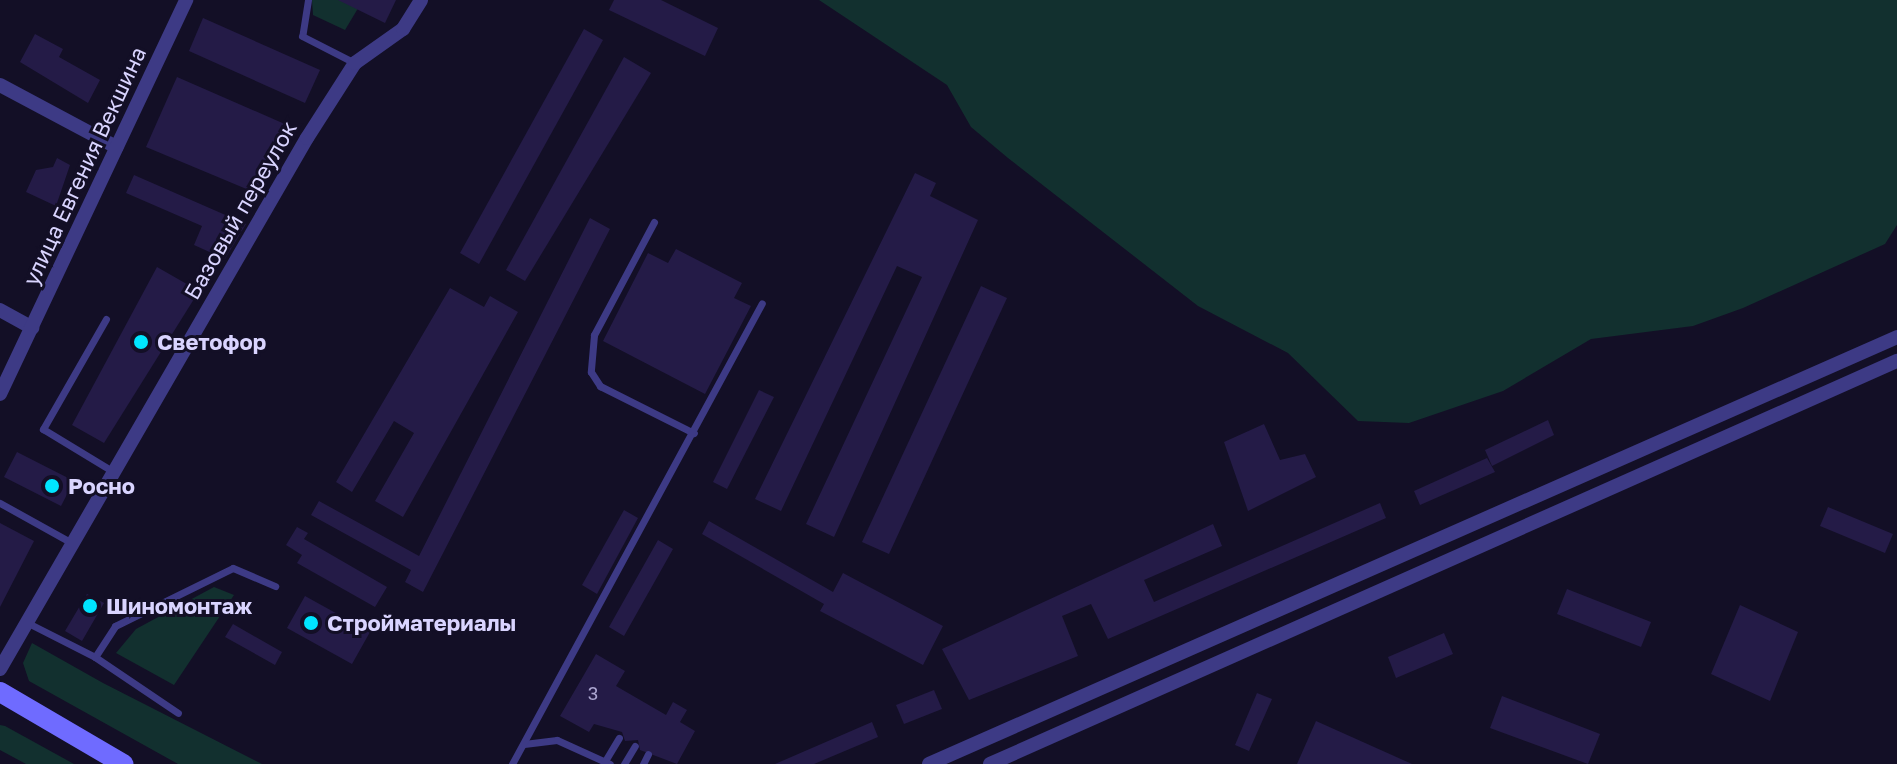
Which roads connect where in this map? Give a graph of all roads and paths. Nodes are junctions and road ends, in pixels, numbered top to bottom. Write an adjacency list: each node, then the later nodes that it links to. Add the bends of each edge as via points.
1 (186, 0): 6 (street, улица Евгения Векшина)
2 (308, 0): 4 (lane, via 302,36)
3 (421, 0): 4 (street, Базовый переулок, via 403,29)
4 (355, 63): 16 (street, Базовый переулок)
5 (0, 85): 6 (street)
6 (116, 147): 11 (street, улица Евгения Векшина)
7 (654, 222): 15 (lane, via 594,335 591,372 600,386)
8 (762, 303): 15 (lane)
9 (0, 310): 11 (street)
10 (106, 319): 16 (lane, via 43,429)
11 (32, 328): 14 (street, улица Евгения Векшина)
12 (1897, 337): 34 (street)
13 (1897, 361): 35 (street)
14 (0, 394)
15 (694, 433): 26 (lane)
16 (112, 471): 18 (street, Базовый переулок)
17 (0, 503): 18 (lane)
18 (70, 542): 20 (street, Базовый переулок)
19 (275, 586): 21 (lane, via 233,568 115,626)
20 (26, 622): 21 (lane); 22 (street, Базовый переулок)
21 (95, 657): 24 (lane)
22 (0, 669)
23 (0, 692): 30 (main road)
24 (178, 713)
25 (619, 738): 29 (lane)
26 (524, 744): 29 (lane, via 557,740); 31 (lane)
27 (635, 746): 32 (lane)
28 (648, 754): 33 (lane)
29 (607, 763)
30 (123, 764)
31 (512, 764)
32 (624, 764)
33 (643, 764)
34 (929, 764)
35 (990, 764)

